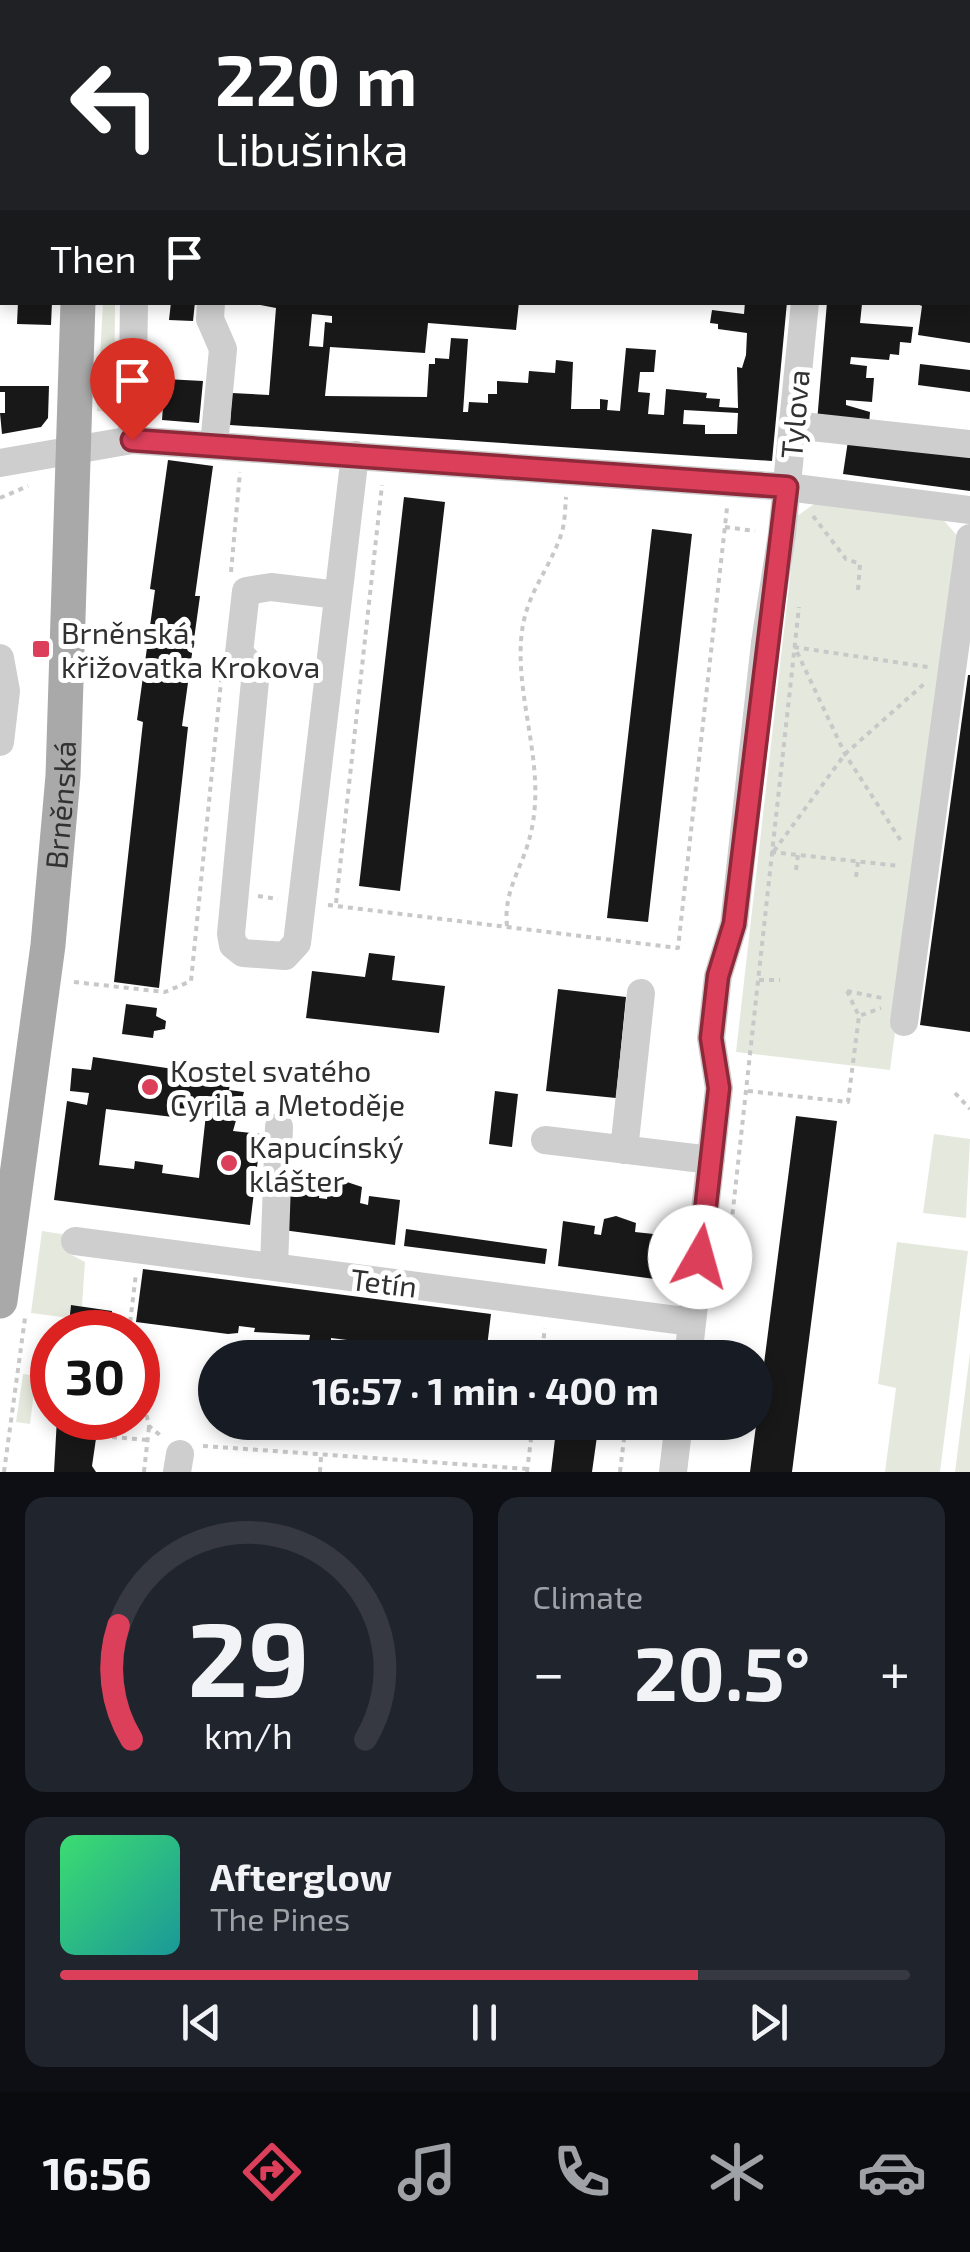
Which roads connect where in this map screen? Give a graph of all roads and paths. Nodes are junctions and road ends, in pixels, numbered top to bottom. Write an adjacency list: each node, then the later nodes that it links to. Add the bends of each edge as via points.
1 (78, 305): 10 (main road, Brněnská)
2 (134, 305): 6 (street)
3 (212, 305): 8 (street, via 222,350)
4 (805, 305): 5 (street, Tylova)
5 (793, 425): 7 (street); 15 (street, Tylova)
6 (132, 440): 8 (street); 10 (street)
7 (970, 444)
8 (214, 445): 9 (street)
9 (243, 447): 11 (street); 21 (path)
10 (75, 452): 12 (street); 60 (main road, Brněnská, via 64,758 48,946)
11 (355, 456): 15 (street); 24 (street)
12 (0, 464)
13 (382, 479): 41 (path)
14 (568, 483): 42 (path, via 562,534 529,594 521,636 535,779 531,832 513,875)
15 (787, 487): 17 (street); 25 (street, Tylova)
16 (729, 492): 42 (path, via 678,948)
17 (814, 503): 18 (street); 19 (path); 22 (path, via 846,558 860,564)
18 (970, 510)
19 (810, 526)
20 (970, 538): 28 (street)
21 (230, 586)
22 (858, 590)
23 (800, 592): 26 (path)
24 (338, 595): 39 (street, via 246,591 239,653 256,670); 40 (street)
25 (764, 643): 26 (path); 32 (street, Tylova)
26 (794, 647): 28 (path); 31 (path); 33 (path)
27 (0, 658): 30 (street, via 6,691)
28 (947, 664): 31 (path); 36 (street)
29 (222, 665): 45 (path, via 190,981 165,992)
30 (0, 742)
31 (845, 754): 33 (path); 36 (path)
32 (741, 850): 33 (path); 55 (street, Tylova, via 711,1038 719,1088)
33 (773, 852): 34 (path); 43 (path)
34 (798, 855): 35 (path); 37 (path)
35 (858, 862): 36 (path); 38 (path)
36 (921, 868): 47 (street)
37 (796, 870)
38 (856, 877)
39 (234, 893): 40 (path); 40 (street, via 233,945 242,952 293,951)
40 (302, 901): 41 (path)
41 (336, 906): 42 (path)
42 (507, 926)
43 (759, 980): 44 (path); 49 (path)
44 (780, 980)
45 (69, 982)
46 (641, 993): 54 (street)
47 (902, 1009): 48 (path); 48 (path, via 847,991)
48 (860, 1016): 49 (path, via 848,1102)
49 (748, 1090): 59 (path)
50 (955, 1094): 51 (path)
51 (970, 1109)
52 (279, 1128): 58 (street)
53 (546, 1140): 54 (street)
54 (624, 1150): 55 (street)
55 (711, 1160): 62 (street, Tylova)
56 (75, 1241): 57 (street, Tetín)
57 (139, 1250): 58 (street, Tetín); 61 (path)
58 (274, 1267): 62 (street, Tetín)
59 (726, 1275)
60 (0, 1301)
61 (132, 1310)
62 (692, 1322): 63 (street, Tylova)
63 (690, 1340)
64 (160, 1435): 69 (path)
65 (148, 1440): 72 (path)
66 (531, 1440): 71 (path)
67 (624, 1440): 74 (path)
68 (677, 1440): 75 (street)
69 (179, 1453): 70 (path)
70 (321, 1457): 71 (path); 73 (path)
71 (527, 1471)
72 (144, 1472)
73 (320, 1472)
74 (620, 1472)
75 (673, 1472)

